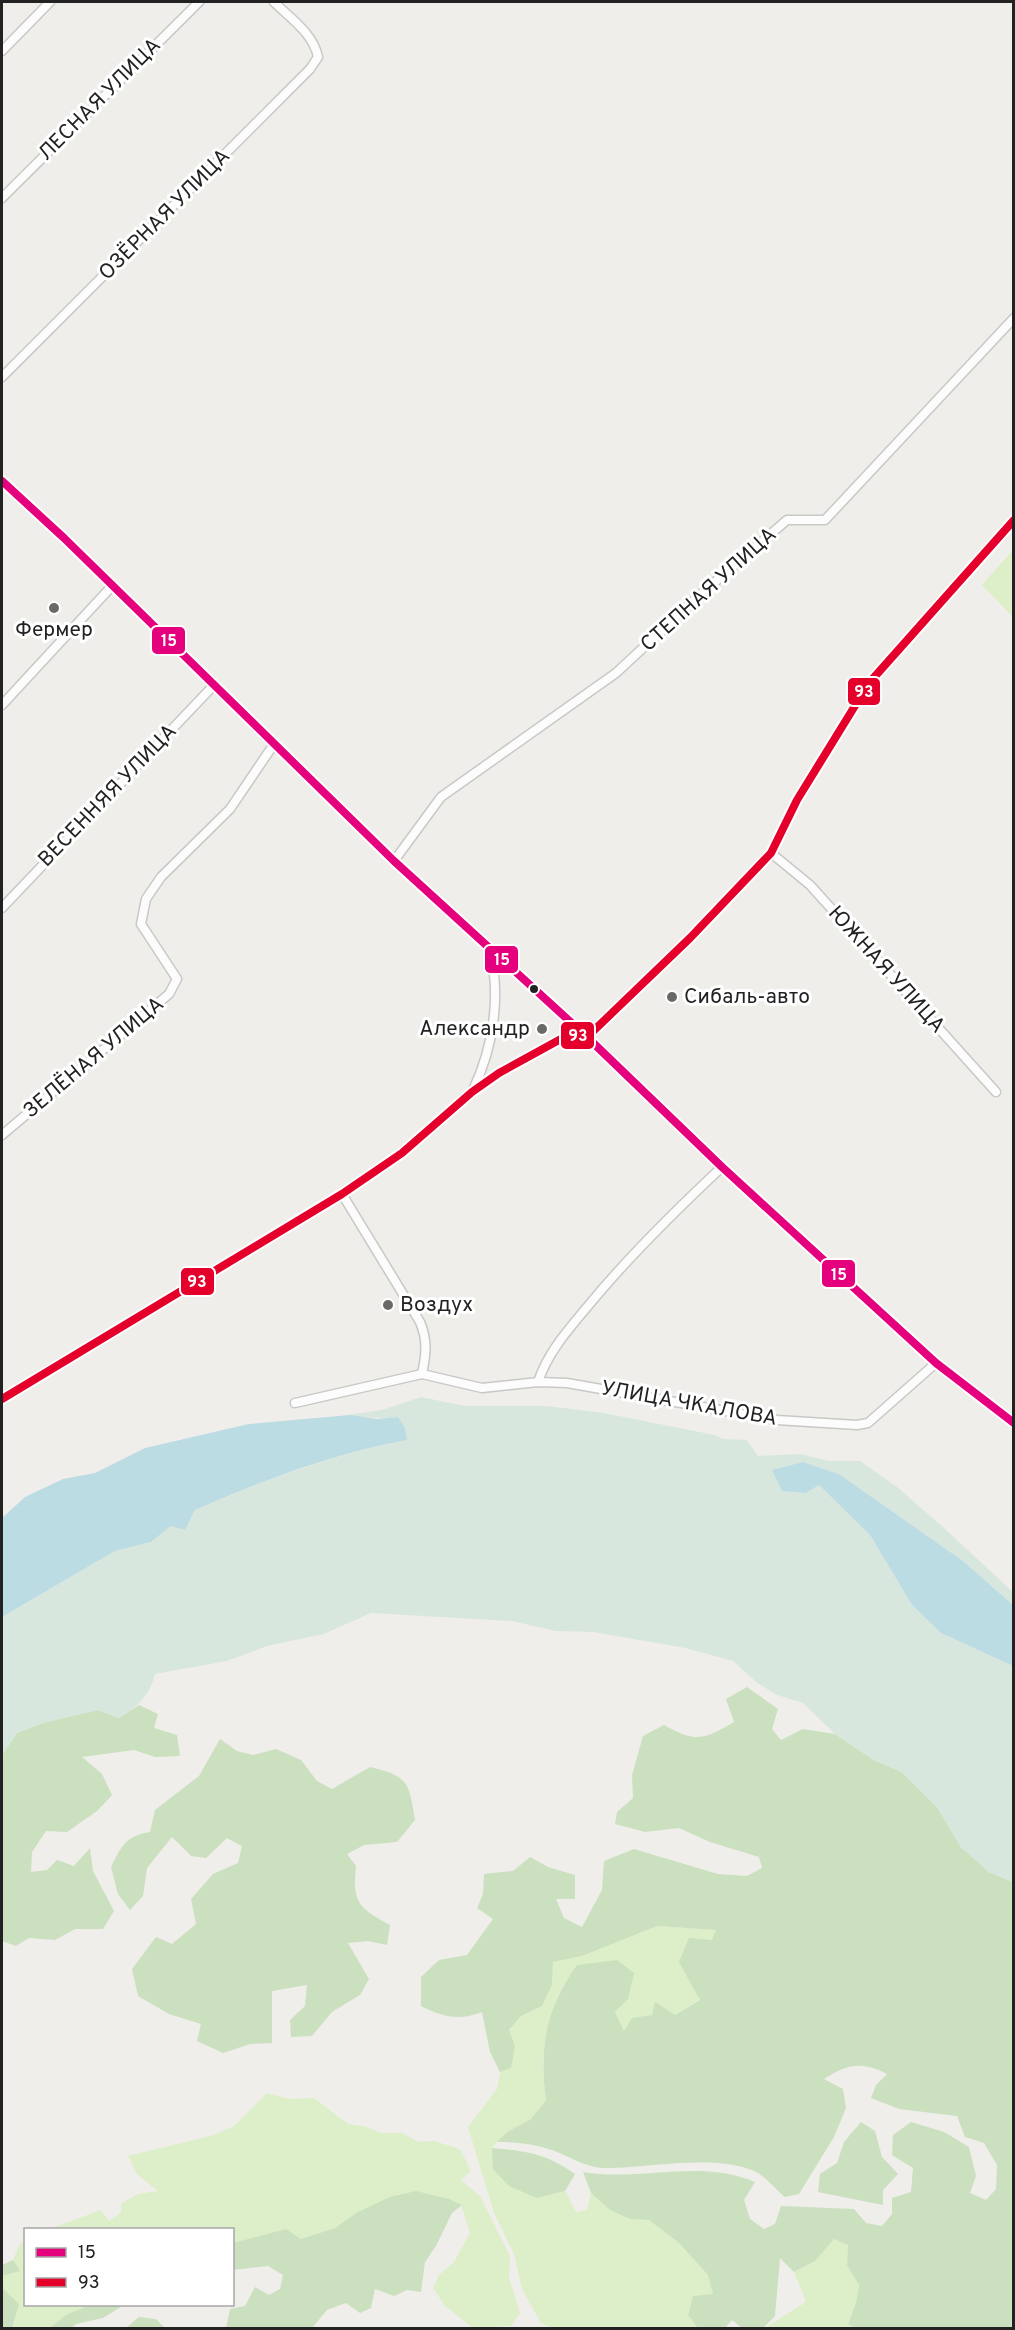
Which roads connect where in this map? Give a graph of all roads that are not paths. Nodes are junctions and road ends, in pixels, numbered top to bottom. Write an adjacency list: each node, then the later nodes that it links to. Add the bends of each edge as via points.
1 (50, 2): 4 (street)
2 (199, 2): 5 (street, ЛЕСНАЯ УЛИЦА)
3 (274, 2): 7 (street, ОЗЁРНАЯ УЛИЦА, via 316,46 318,57 310,69)
4 (2, 51)
5 (2, 198)
6 (1014, 318): 15 (street, СТЕПНАЯ УЛИЦА, via 825,520 787,520 616,673 441,797)
7 (2, 377)
8 (2, 481): 10 (street)
9 (1014, 520): 14 (street, via 869,683 797,800)
10 (112, 586): 11 (street); 12 (street)
11 (214, 685): 13 (street); 16 (street, ВЕСЕННЯЯ УЛИЦА)
12 (2, 705)
13 (274, 744): 15 (street); 21 (street, ЗЕЛЁНАЯ УЛИЦА, via 230,809 161,877 146,899 141,924 177,979 169,994)
14 (771, 853): 18 (street); 20 (street, ЮЖНАЯ УЛИЦА, via 810,885)
15 (394, 861): 17 (street)
16 (2, 908)
17 (489, 948): 18 (street); 19 (street, via 495,971 495,997 488,1050)
18 (587, 1037): 19 (street, via 570,1034); 22 (street)
19 (472, 1092): 23 (street, via 402,1153)
20 (996, 1092)
21 (2, 1136)
22 (722, 1167): 24 (street); 26 (street, via 610,1278 545,1361)
23 (342, 1194): 25 (street, via 420,1322 427,1352); 27 (street)
24 (936, 1363): 26 (street, УЛИЦА ЧКАЛОВА, via 868,1423 857,1425 777,1420 594,1387); 29 (street)
25 (422, 1374): 26 (street, УЛИЦА ЧКАЛОВА, via 482,1388); 28 (street, УЛИЦА ЧКАЛОВА)
26 (538, 1382)
27 (2, 1399)
28 (295, 1403)
29 (1014, 1423)

